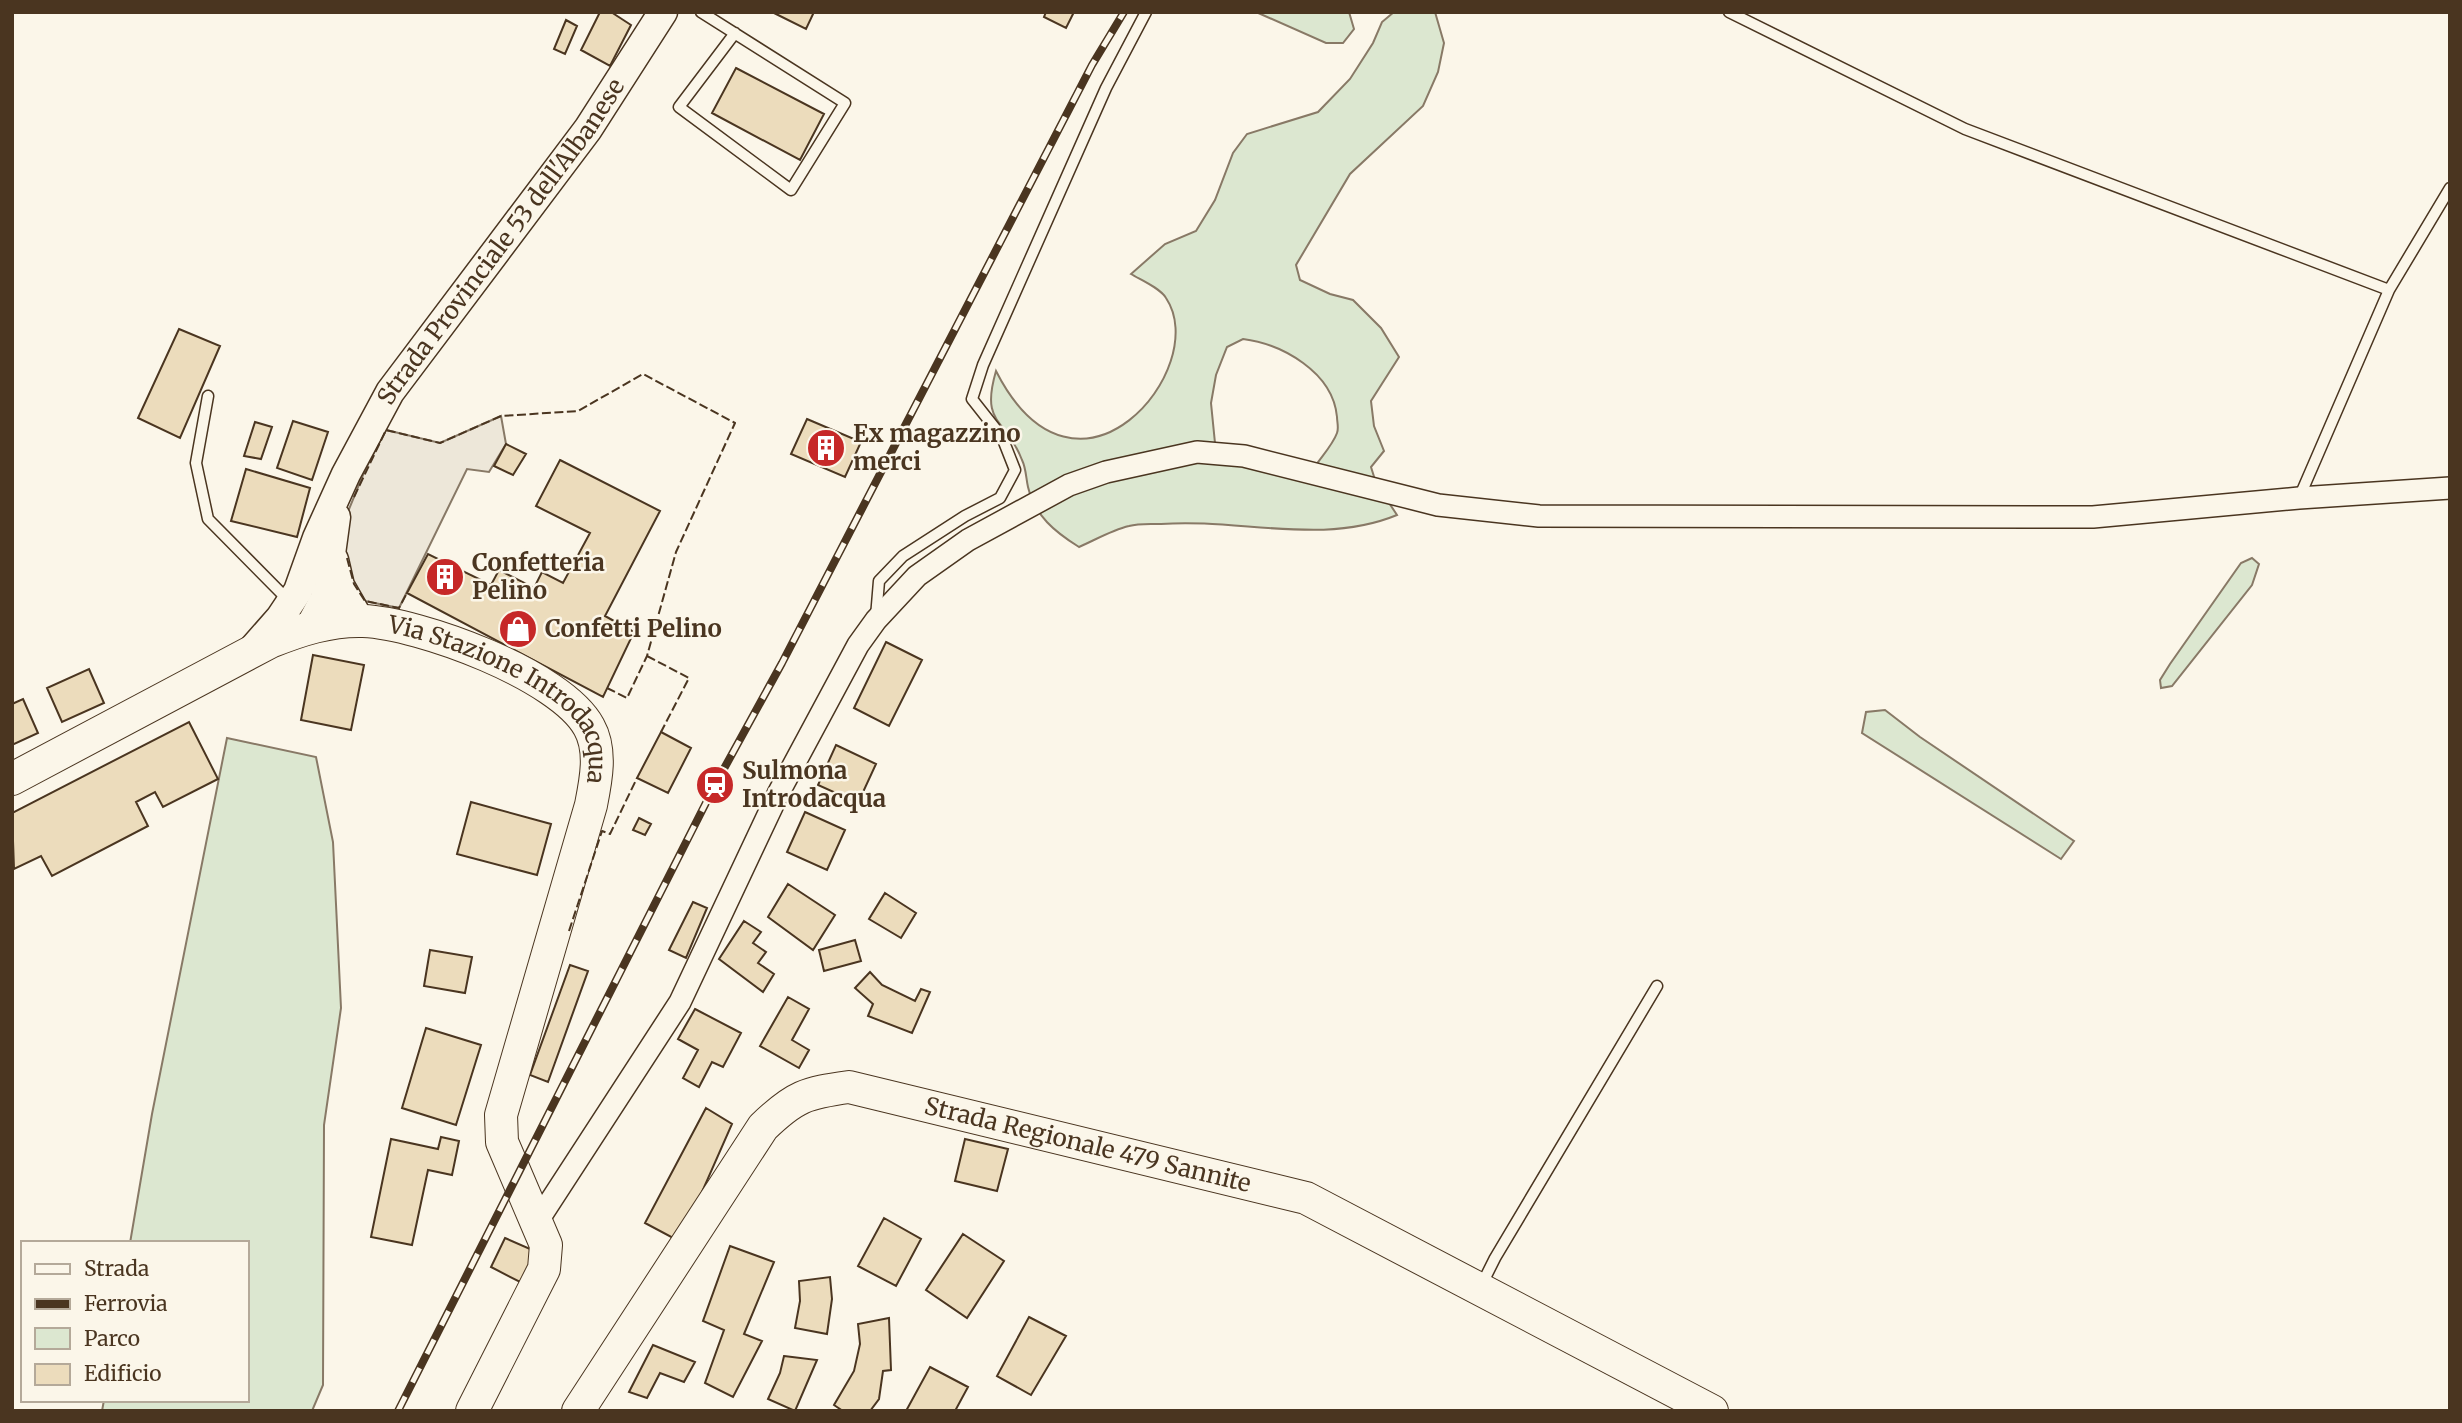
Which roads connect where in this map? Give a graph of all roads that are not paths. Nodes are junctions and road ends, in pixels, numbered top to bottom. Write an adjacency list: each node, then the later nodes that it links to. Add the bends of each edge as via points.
1 (663, 12): 9 (main road, Strada Provinciale 53 dell'Albanese, via 588,130 390,391)
2 (701, 12): 5 (lane)
3 (1146, 12): 14 (lane, via 1106,88 972,399 1002,436 1015,470 1000,498 902,556 879,581)
4 (1729, 12): 7 (lane, via 1965,129)
5 (735, 33): 5 (lane, via 845,103 791,190 679,107)
6 (2450, 188): 7 (lane)
7 (2389, 290): 11 (lane)
8 (208, 396): 13 (lane, via 196,463 208,519)
9 (346, 474): 12 (main road, Strada Provinciale 53 dell'Albanese); 13 (main road, Strada Provinciale 53 dell'Albanese, via 304,575)
10 (2450, 488): 11 (street)
11 (2299, 498): 14 (street, via 2093,517 1539,516 1438,505 1244,456 1197,452 1105,472 1069,485 947,555 917,576)
12 (332, 551): 13 (main road, Strada Provinciale 53 dell'Albanese, via 325,598); 15 (main road, Strada Provinciale 53 dell'Albanese, via 340,586)
13 (300, 615): 15 (main road, Via Stazione Introdacqua); 16 (main road, Via Stazione Introdacqua, via 249,653)
14 (876, 620): 18 (street, via 778,794 680,1002)
15 (360, 621): 18 (main road, Via Stazione Introdacqua, via 427,632 484,655 570,706 593,737 596,765 591,805 500,1115 502,1142)
16 (12, 779)
17 (1657, 986): 19 (lane)
18 (537, 1222): 20 (main road, via 546,1245 544,1269)
19 (1480, 1289): 21 (main road, Strada Regionale 479 Sannite, via 1307,1198 849,1087 808,1093 763,1127); 22 (main road, Strada Regionale 479 Sannite)
20 (472, 1411)
21 (578, 1411)
22 (1712, 1411)

